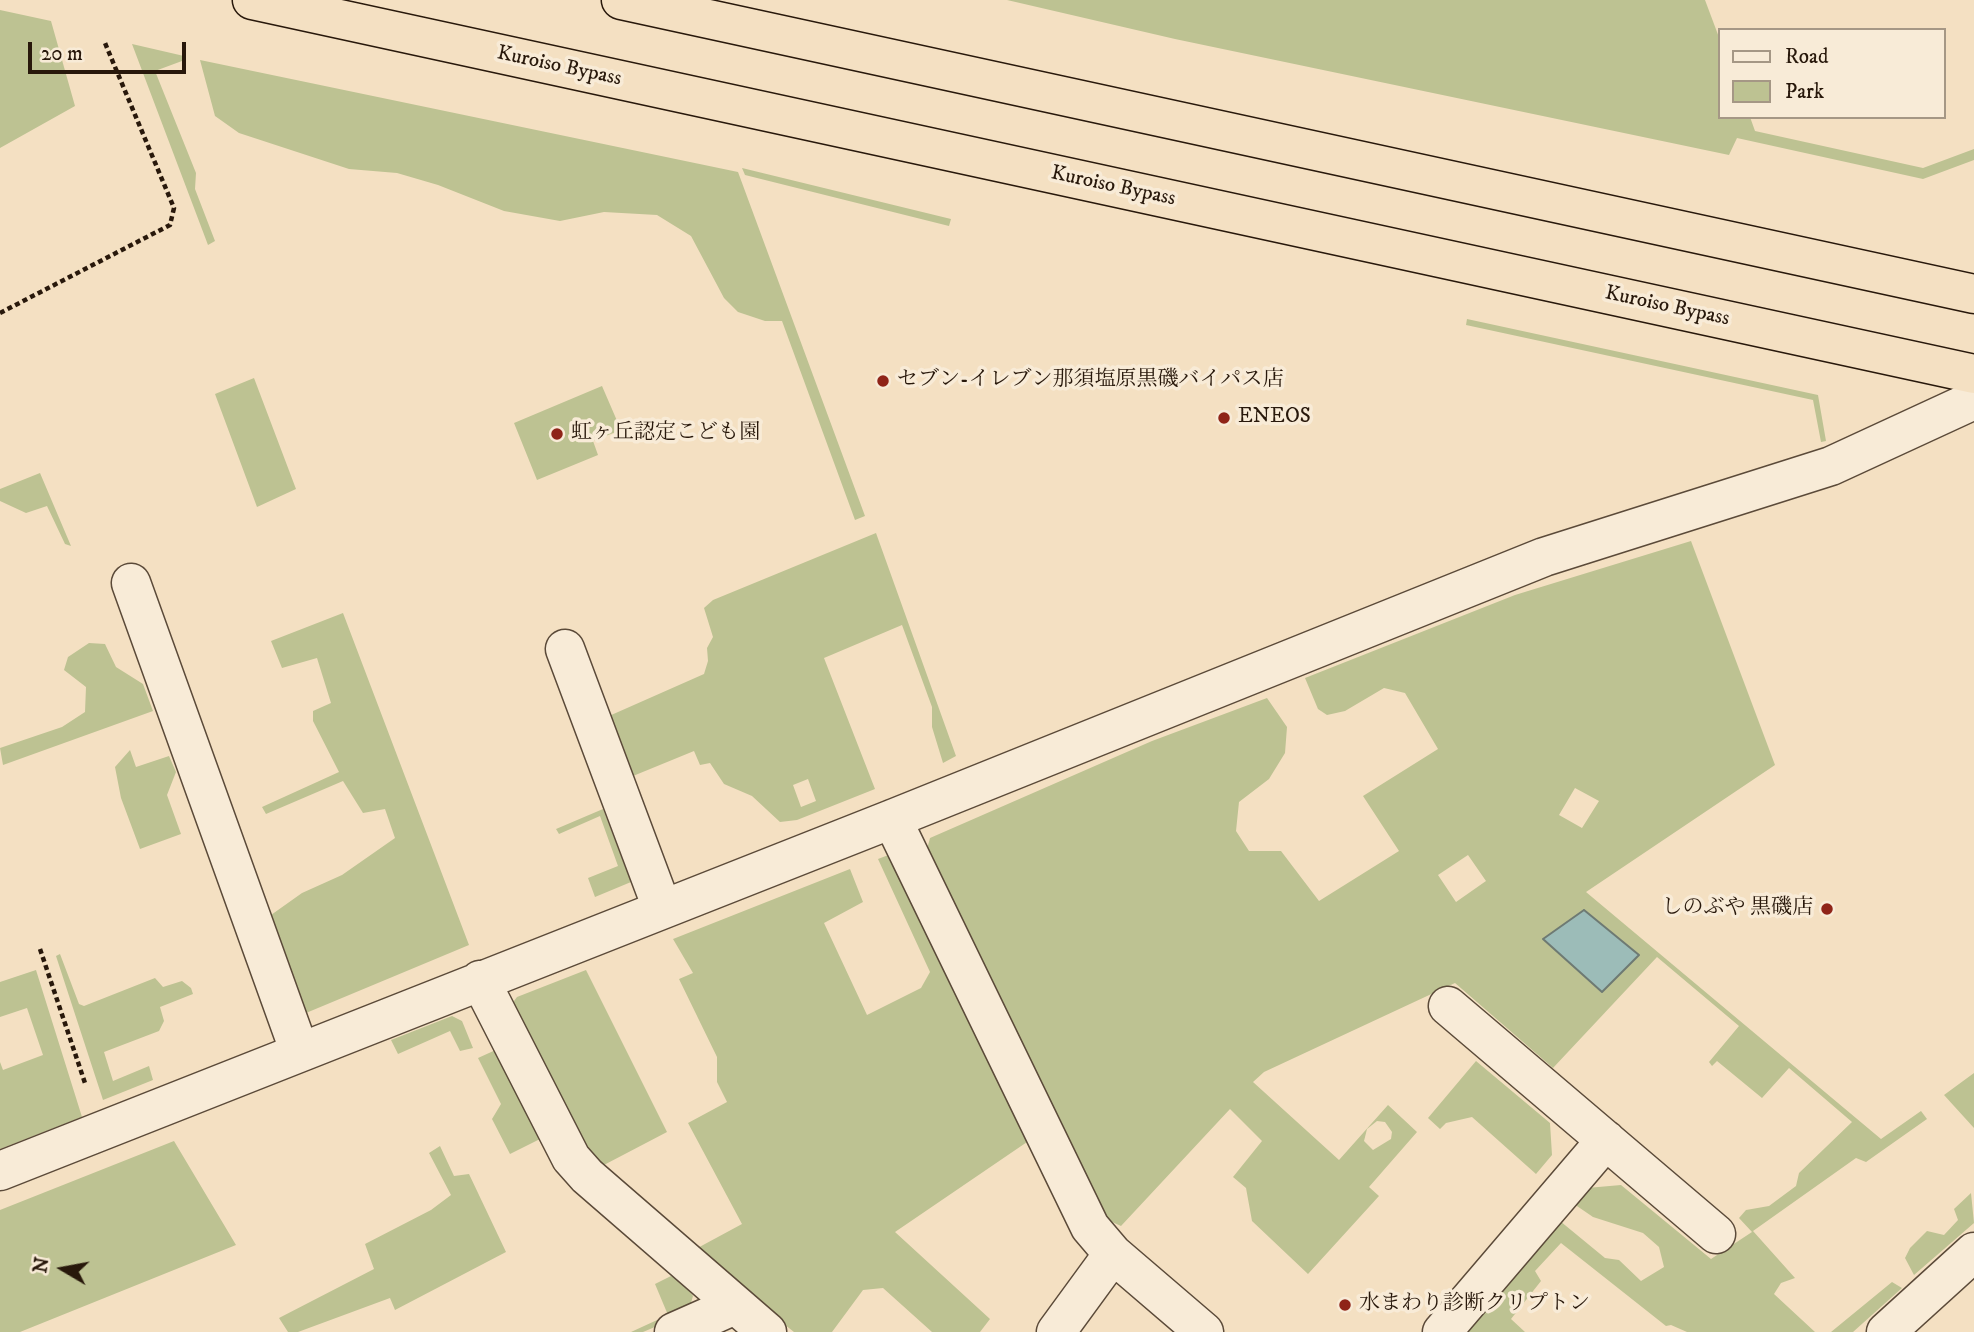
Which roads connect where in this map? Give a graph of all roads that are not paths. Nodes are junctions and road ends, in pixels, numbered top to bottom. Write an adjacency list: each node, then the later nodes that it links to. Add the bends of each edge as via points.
1 (252, 0): 4 (highway, Kuroiso Bypass)
2 (621, 0): 3 (highway)
3 (1974, 294)
4 (1974, 374)
5 (1974, 400): 8 (street, via 1830,466 1544,557)
6 (131, 583): 12 (street)
7 (565, 649): 9 (street)
8 (892, 819): 9 (street); 17 (street, via 1090,1227)
9 (662, 908): 10 (street)
10 (480, 980): 12 (street); 18 (street, via 571,1158)
11 (1448, 1006): 13 (street)
12 (299, 1050): 14 (street)
13 (1606, 1140): 15 (street); 23 (street)
14 (0, 1171)
15 (1716, 1234)
16 (1974, 1252): 24 (street)
17 (1113, 1254): 21 (street); 22 (street)
18 (735, 1305): 19 (street); 20 (street)
19 (674, 1332)
20 (767, 1332)
21 (1056, 1332)
22 (1204, 1332)
23 (1442, 1332)
24 (1886, 1332)

